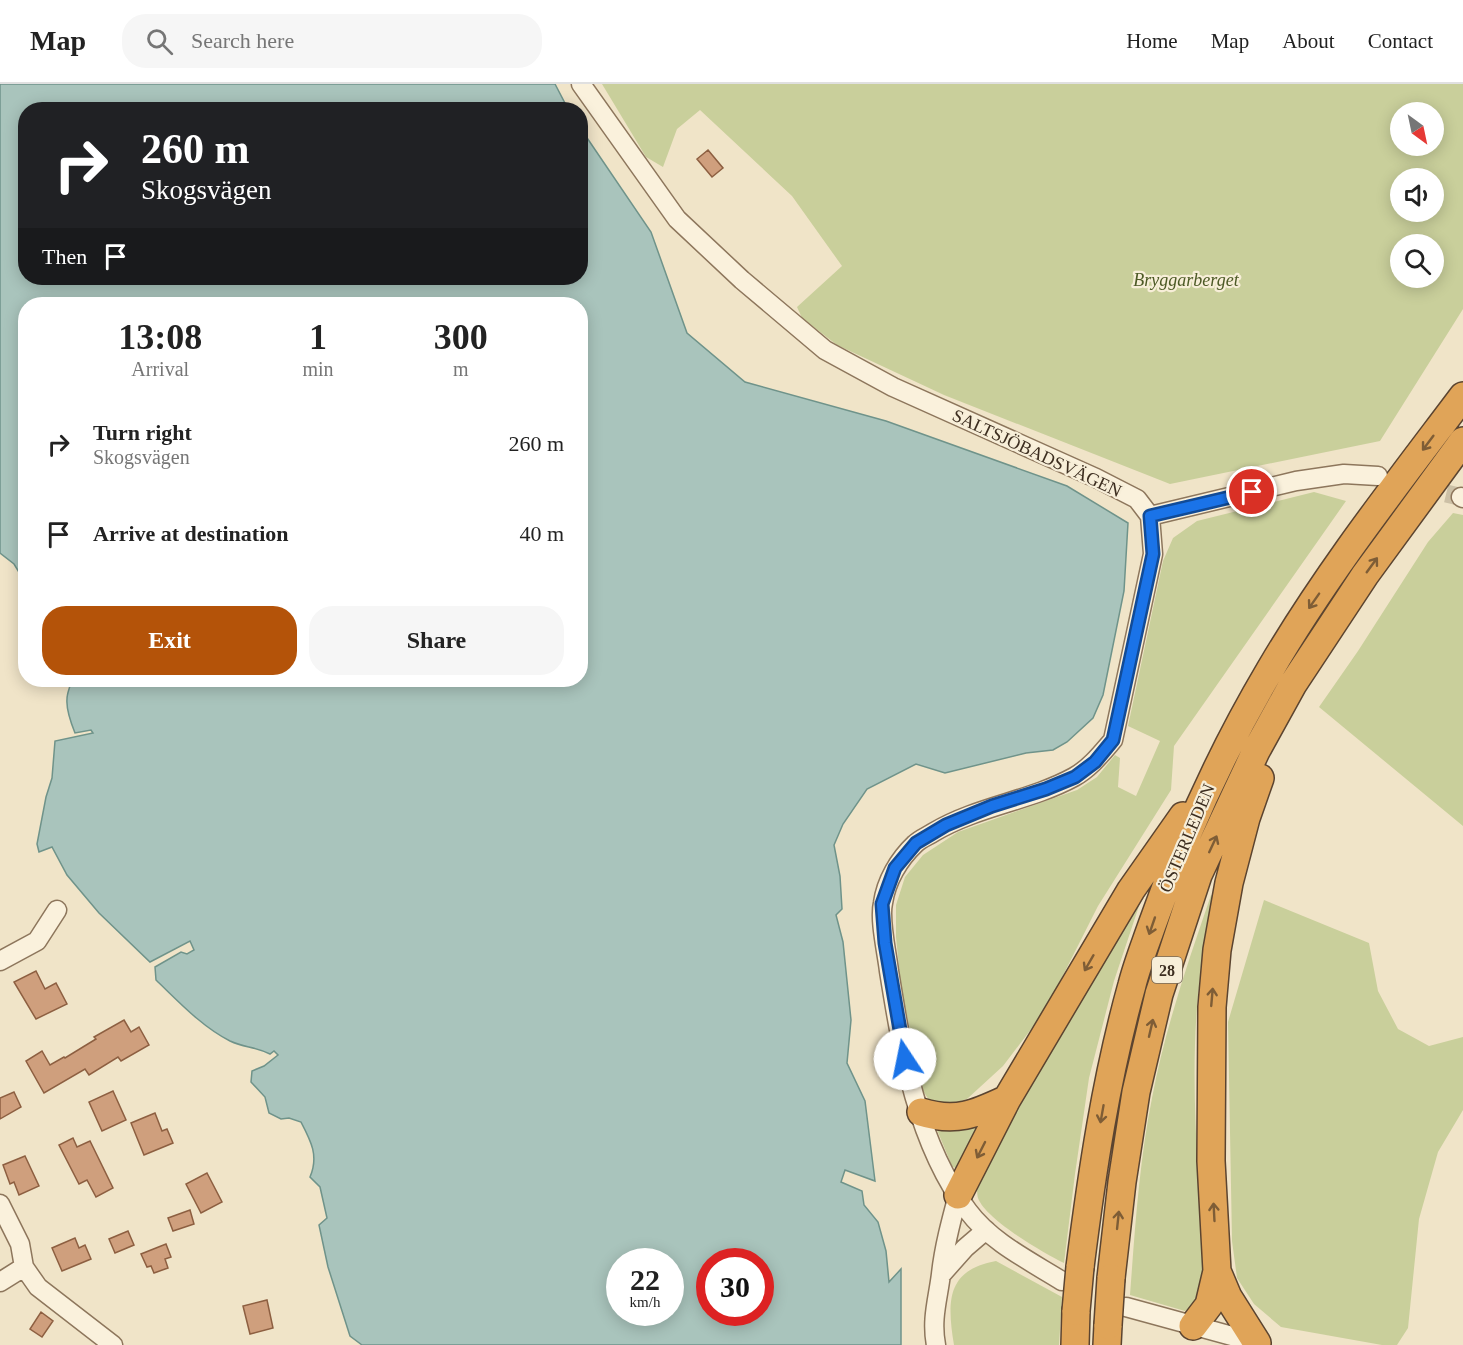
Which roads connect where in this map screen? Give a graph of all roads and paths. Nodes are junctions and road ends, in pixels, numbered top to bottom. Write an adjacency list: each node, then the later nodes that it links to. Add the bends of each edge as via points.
1 (581, 84): 5 (street, SALTSJÖBADSVÄGEN, via 677,219 825,350 893,387 1096,478 1137,500)
2 (1463, 396): 7 (highway, ÖSTERLEDEN / 28, one-way to 7, via 1304,616 1270,669)
3 (1463, 441): 6 (highway, ÖSTERLEDEN / 28, one-way to 3, via 1365,575)
4 (1378, 476): 5 (street, via 1344,474 1296,481)
5 (1150, 516): 11 (street, via 1153,554 1113,740 1095,762 1075,777 946,825 916,843 895,868 882,904 885,943 905,1059)
6 (1293, 684): 16 (highway, one-way to 6, via 1211,1161 1216,950 1246,818); 20 (highway, ÖSTERLEDEN / 28, one-way to 6, bridge, via 1111,1278 1122,1182 1136,1092 1159,994 1198,875 1256,751)
7 (1214, 775): 10 (highway, one-way to 10, via 1131,890); 17 (highway, ÖSTERLEDEN / 28, one-way to 17, via 1173,867 1132,983 1105,1095)
8 (57, 910): 9 (street, via 37,940)
9 (0, 961)
10 (1007, 1099): 11 (highway, via 967,1116 938,1117); 12 (highway, one-way to 12)
11 (921, 1112): 12 (street, via 929,1138)
12 (958, 1195): 14 (street); 18 (street)
13 (0, 1203): 15 (street, via 20,1244)
14 (986, 1230): 17 (street, via 1025,1258); 18 (street)
15 (24, 1267): 19 (street); 23 (street, via 38,1287)
16 (1217, 1271): 21 (highway, via 1209,1305); 22 (highway, via 1233,1306)
17 (1071, 1274): 25 (highway, ÖSTERLEDEN / 28, bridge)
18 (941, 1275): 24 (street, via 935,1301)
19 (0, 1282)
20 (1114, 1325): 21 (street)
21 (1193, 1326): 22 (street)
22 (1261, 1344)
23 (112, 1345)
24 (936, 1345)
25 (1075, 1345)

